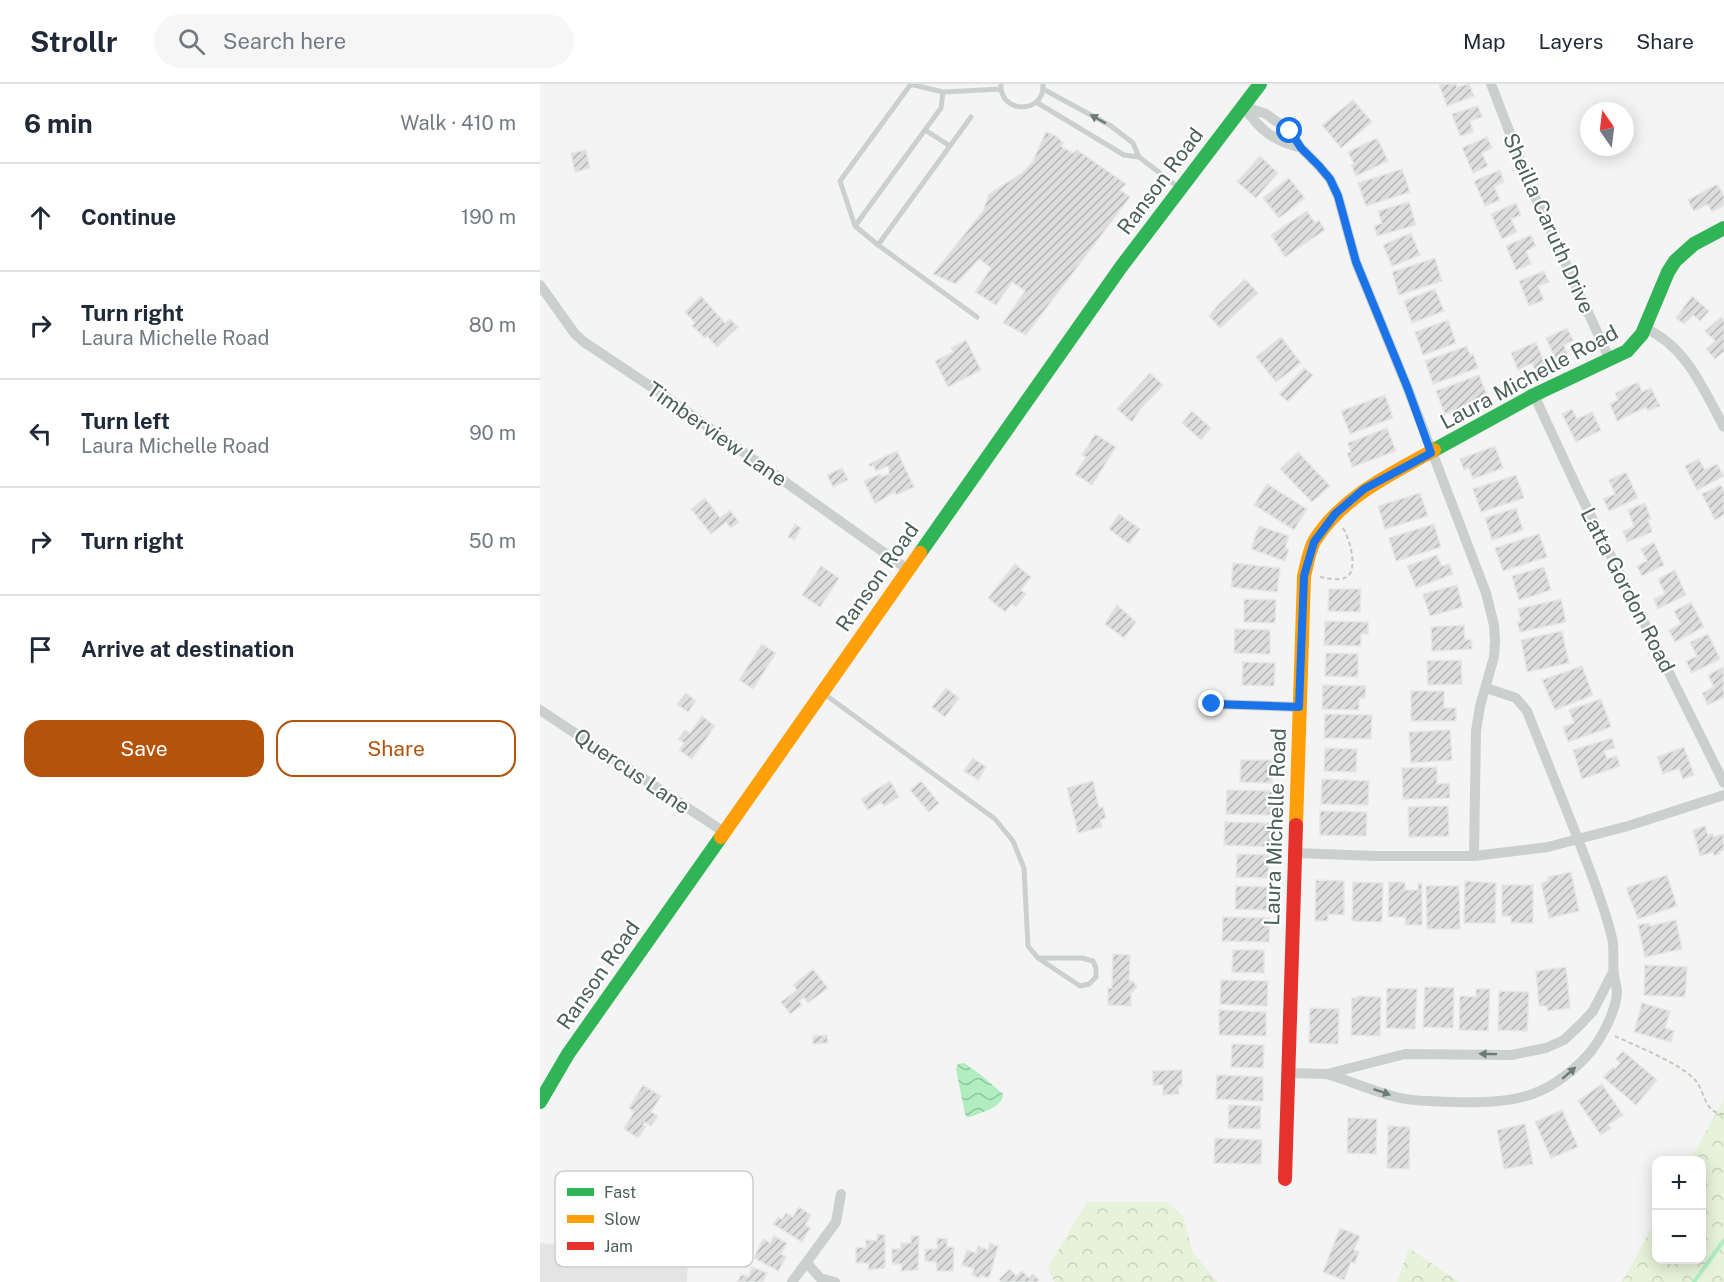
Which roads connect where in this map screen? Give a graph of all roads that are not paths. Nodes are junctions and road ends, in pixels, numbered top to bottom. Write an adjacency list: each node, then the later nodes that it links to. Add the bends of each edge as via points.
1 (910, 84): 8 (lane); 16 (lane, via 840,182)
2 (956, 84): 7 (lane)
3 (1260, 84): 10 (street, Ranson Road)
4 (1491, 84): 22 (street, Sheilla Caruth Drive, via 1531,188)
5 (1001, 86): 7 (lane); 9 (lane, via 1006,100 1016,107 1026,108)
6 (1043, 87): 9 (lane); 14 (lane, one-way to 6, via 1133,143 1111,126)
7 (955, 91): 8 (lane)
8 (943, 92): 12 (lane, via 941,108)
9 (1036, 102): 14 (lane, via 1124,154)
10 (1243, 106): 15 (street, Ranson Road); 25 (street, via 1266,114 1290,131 1330,179 1356,262)
11 (971, 117): 13 (lane)
12 (925, 130): 13 (lane); 16 (lane)
13 (950, 146): 18 (lane)
14 (1139, 158): 15 (lane)
15 (1180, 189): 26 (street, Ranson Road)
16 (855, 226): 18 (lane)
17 (1724, 228): 21 (street, Laura Michelle Road, via 1694,244 1675,261)
18 (878, 245): 20 (lane)
19 (540, 285): 26 (street, Timberview Lane, via 584,342)
20 (977, 317)
21 (1645, 328): 22 (street, Laura Michelle Road, via 1636,344); 24 (street, via 1679,351)
22 (1610, 360): 23 (street, Laura Michelle Road)
23 (1534, 395): 25 (street, Laura Michelle Road); 32 (street, Latta Gordon Road)
24 (1724, 427)
25 (1431, 453): 27 (street, via 1491,609 1494,657); 30 (street, Laura Michelle Road, via 1364,489 1335,514 1314,542 1304,576)
26 (907, 569): 28 (street, Ranson Road)
27 (1486, 688): 35 (street, via 1516,698 1527,711); 37 (street, via 1476,731)
28 (821, 692): 34 (street, Ranson Road); 38 (lane, via 1001,826 1013,841 1024,868 1028,946)
29 (1212, 704): 30 (street)
30 (1299, 707): 36 (street, Laura Michelle Road)
31 (540, 710): 34 (street, Quercus Lane)
32 (1724, 783)
33 (1724, 795): 35 (street)
34 (724, 832): 42 (street, Ranson Road, via 568,1054)
35 (1578, 839): 37 (street, via 1548,847); 39 (street, via 1612,938)
36 (1295, 853): 37 (street); 40 (street, Laura Michelle Road)
37 (1474, 856)
38 (1038, 958): 38 (lane, via 1080,986 1096,977 1093,961)
39 (1613, 971): 41 (street, one-way to 41, via 1598,1003 1580,1025 1564,1040 1546,1048 1511,1055 1405,1054); 41 (street, one-way to 39, via 1418,1101 1485,1102 1544,1090 1566,1077 1592,1051 1605,1030 1617,991)
40 (1289, 1073): 41 (street); 43 (street, Laura Michelle Road)
41 (1327, 1074)
42 (540, 1102)
43 (1285, 1179)
44 (841, 1194): 45 (street, via 836,1222)
45 (807, 1263): 46 (street); 47 (street, via 820,1278)
46 (792, 1282)
47 (835, 1282)

